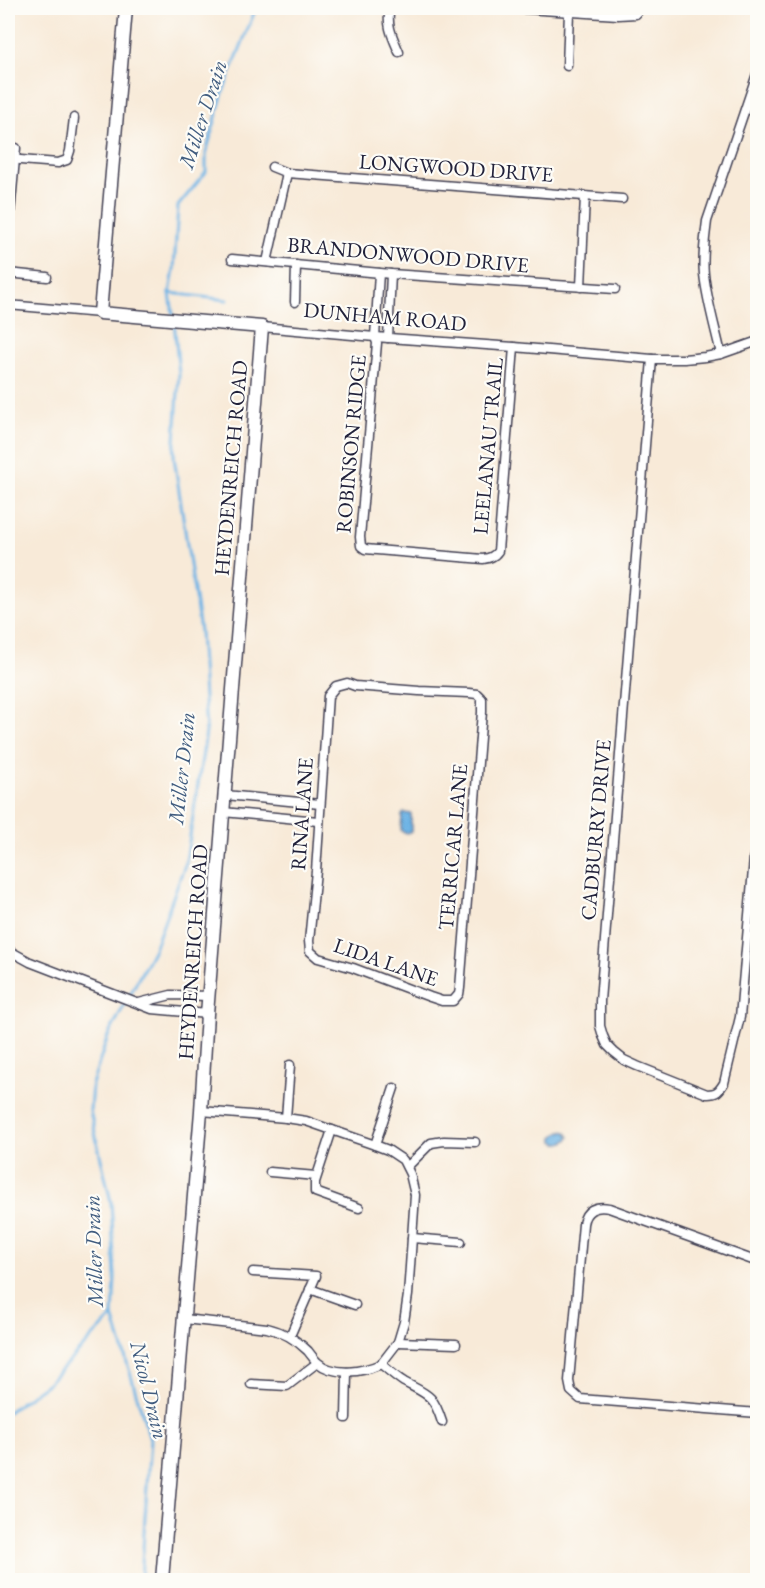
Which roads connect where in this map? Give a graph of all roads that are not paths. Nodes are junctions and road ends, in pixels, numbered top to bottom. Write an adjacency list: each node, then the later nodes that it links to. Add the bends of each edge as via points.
1 (126, 8): 28 (street)
2 (389, 8): 6 (street, via 389,29)
3 (511, 8): 5 (street)
4 (640, 8): 5 (street, via 629,15)
5 (569, 12): 7 (street)
6 (399, 52)
7 (567, 66)
8 (758, 71): 34 (street, via 705,236 704,272)
9 (74, 118): 11 (street, via 67,160 58,163)
10 (16, 148): 11 (street)
11 (11, 159): 16 (street)
12 (272, 167): 13 (street, LONGWOOD DRIVE)
13 (287, 173): 14 (street, LONGWOOD DRIVE); 18 (street)
14 (585, 196): 15 (street, LONGWOOD DRIVE); 24 (street)
15 (622, 199)
16 (8, 236)
17 (232, 260): 18 (street, BRANDONWOOD DRIVE)
18 (267, 262): 19 (street, BRANDONWOOD DRIVE)
19 (296, 265): 21 (street, BRANDONWOOD DRIVE); 26 (street)
20 (8, 273): 23 (street)
21 (379, 273): 22 (street, BRANDONWOOD DRIVE); 30 (street, ROBINSON RIDGE)
22 (391, 274): 24 (street, BRANDONWOOD DRIVE); 31 (street, ROBINSON RIDGE)
23 (47, 277)
24 (581, 286): 25 (street, BRANDONWOOD DRIVE)
25 (615, 289)
26 (295, 302)
27 (8, 305): 28 (street, DUNHAM ROAD)
28 (100, 313): 29 (street, DUNHAM ROAD)
29 (262, 327): 30 (street, DUNHAM ROAD); 38 (street, HEYDENREICH ROAD)
30 (375, 337): 31 (street, DUNHAM ROAD); 36 (street, ROBINSON RIDGE)
31 (388, 338): 33 (street, DUNHAM ROAD)
32 (758, 341): 34 (street, DUNHAM ROAD)
33 (514, 347): 35 (street, DUNHAM ROAD); 36 (street, LEELANAU TRAIL, via 498,551 483,559 370,550)
34 (722, 354): 35 (street, DUNHAM ROAD)
35 (652, 359): 46 (street, CADBURRY DRIVE, via 600,1000 600,1026 607,1045 637,1066 707,1094 720,1091 740,1017)
36 (361, 546)
37 (482, 699): 39 (street, RINA LANE, via 469,693 347,683 336,686 328,696); 49 (street, TERRICAR LANE, via 460,988)
38 (225, 795): 39 (street); 40 (street, HEYDENREICH ROAD)
39 (320, 804): 42 (street, RINA LANE)
40 (223, 812): 42 (street); 48 (street, HEYDENREICH ROAD)
41 (758, 813): 43 (street)
42 (318, 821): 44 (street, RINA LANE)
43 (757, 828): 46 (street)
44 (309, 946): 49 (street, LIDA LANE, via 318,958 442,1001)
45 (8, 950): 50 (street)
46 (746, 962): 47 (street)
47 (757, 962)
48 (209, 996): 50 (street, via 171,995); 51 (street, HEYDENREICH ROAD)
49 (456, 998)
50 (139, 1003): 51 (street, via 158,1011)
51 (207, 1014): 54 (street, HEYDENREICH ROAD)
52 (290, 1065): 55 (street)
53 (394, 1088): 58 (street)
54 (201, 1111): 55 (street); 69 (street, HEYDENREICH ROAD)
55 (286, 1118): 56 (street)
56 (332, 1130): 58 (street); 61 (street)
57 (475, 1142): 59 (street, via 431,1143)
58 (375, 1145): 59 (street, via 396,1155)
59 (407, 1167): 63 (street, via 415,1195)
60 (270, 1172): 61 (street)
61 (316, 1176): 62 (street, via 315,1192)
62 (358, 1208)
63 (412, 1238): 64 (street); 71 (street, via 407,1304)
64 (461, 1242)
65 (758, 1262): 77 (street, via 603,1206 591,1209 584,1218 569,1381 574,1396 580,1399)
66 (253, 1272): 67 (street, via 316,1276)
67 (310, 1289): 68 (street); 70 (street)
68 (355, 1305)
69 (184, 1319): 70 (street, via 267,1328); 80 (street, HEYDENREICH ROAD)
70 (290, 1336): 73 (street)
71 (398, 1342): 72 (street); 74 (street)
72 (456, 1344)
73 (317, 1363): 75 (street); 76 (street, via 287,1386)
74 (381, 1364): 75 (street); 79 (street, via 432,1399)
75 (347, 1372): 78 (street)
76 (251, 1384)
77 (758, 1413)
78 (346, 1418)
79 (442, 1422)
80 (162, 1581)

